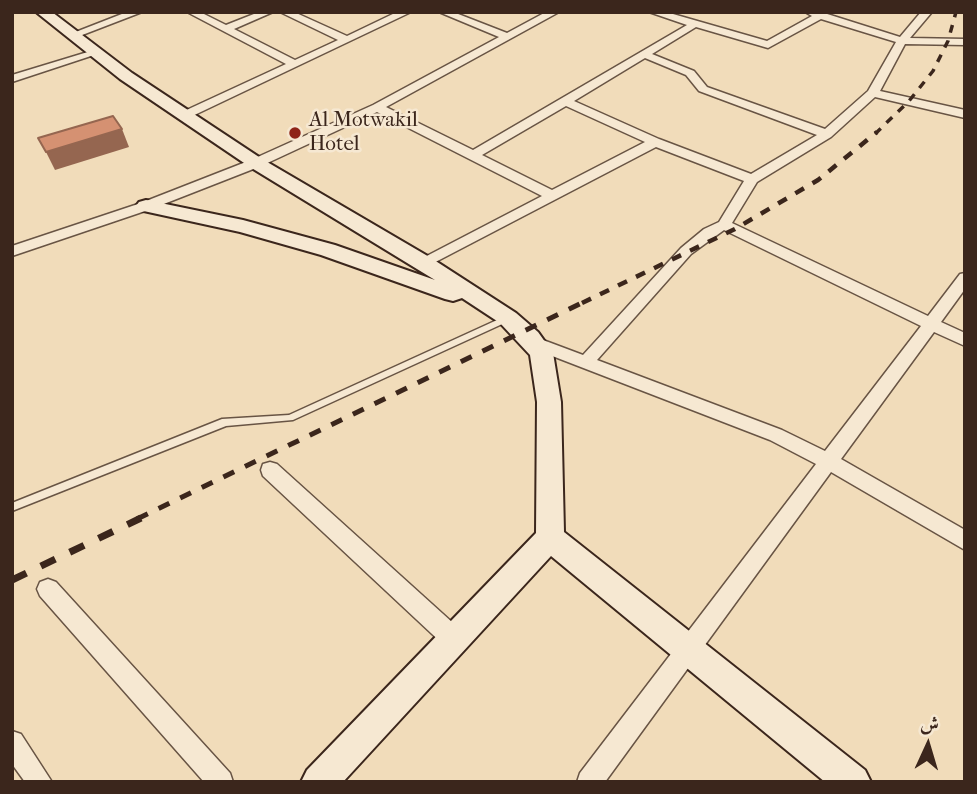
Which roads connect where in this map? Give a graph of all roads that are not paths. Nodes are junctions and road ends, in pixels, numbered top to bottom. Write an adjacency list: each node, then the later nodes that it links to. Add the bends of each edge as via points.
1 (43, 12): 14 (street)
2 (137, 12): 14 (street)
3 (191, 12): 13 (street)
4 (268, 12): 13 (street)
5 (285, 12): 16 (street)
6 (406, 12): 16 (street)
7 (443, 12): 15 (street)
8 (554, 12): 15 (street)
9 (654, 12): 12 (street)
10 (927, 12): 17 (street)
11 (815, 14): 12 (street, via 768,45); 17 (street)
12 (693, 25): 20 (street)
13 (226, 29): 21 (street)
14 (73, 35): 19 (street)
15 (507, 37): 25 (street)
16 (346, 40): 21 (street)
17 (902, 41): 18 (street); 23 (street)
18 (965, 42)
19 (95, 53): 22 (street); 27 (street)
20 (644, 54): 24 (street); 28 (street, via 690,73 703,89)
21 (295, 64): 27 (street)
22 (12, 79)
23 (873, 93): 26 (street); 28 (street)
24 (565, 101): 29 (street); 30 (street)
25 (377, 107): 30 (street); 31 (street)
26 (965, 114)
27 (184, 116): 31 (street)
28 (827, 134): 32 (street)
29 (655, 142): 32 (street); 33 (street)
30 (474, 155): 33 (street)
31 (256, 163): 34 (street); 37 (street)
32 (752, 179): 35 (street)
33 (552, 196): 37 (street)
34 (146, 206): 36 (street); 39 (street, via 328,250)
35 (724, 225): 40 (street); 43 (street, via 686,251)
36 (12, 251)
37 (424, 263): 39 (street)
38 (965, 278): 40 (street)
39 (499, 312): 42 (street); 46 (lane, via 290,418 225,422)
40 (929, 323): 41 (street); 44 (street)
41 (965, 340)
42 (535, 343): 43 (street); 47 (street, via 541,353 549,402)
43 (586, 362): 44 (street, via 748,424)
44 (828, 461): 48 (street); 51 (street)
45 (270, 470): 50 (street)
46 (12, 507)
47 (550, 538): 50 (street); 51 (street)
48 (965, 541)
49 (48, 589): 54 (street)
50 (456, 640): 55 (street)
51 (687, 648): 56 (street); 57 (street)
52 (12, 743): 53 (street)
53 (40, 782)
54 (222, 782)
55 (319, 782)
56 (589, 782)
57 (852, 782)

